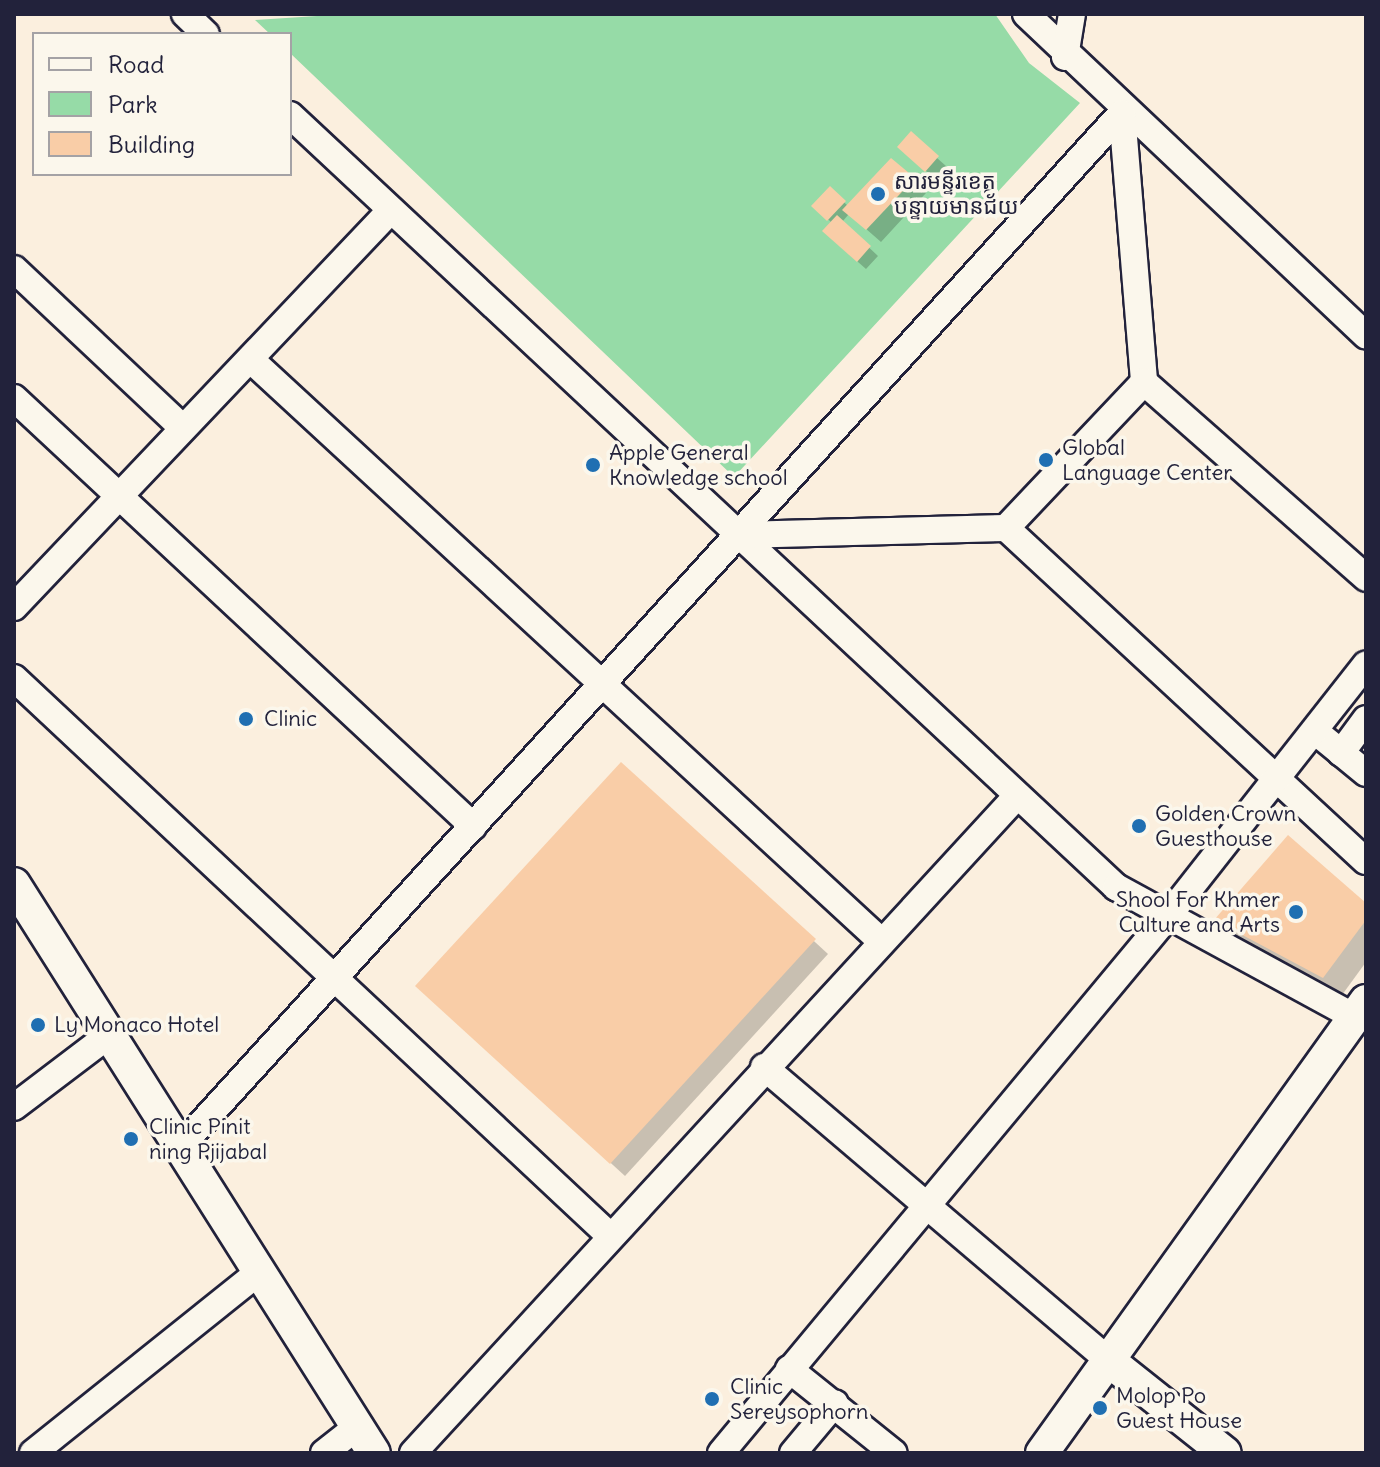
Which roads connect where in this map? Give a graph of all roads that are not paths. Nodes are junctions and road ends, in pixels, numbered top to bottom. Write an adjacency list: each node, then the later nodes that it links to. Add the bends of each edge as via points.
1 (185, 14): 4 (street)
2 (1026, 14): 5 (street)
3 (1072, 14): 5 (street)
4 (204, 32)
5 (1065, 57): 6 (street)
6 (1122, 113): 10 (street); 12 (street); 17 (street)
7 (292, 117): 8 (street)
8 (390, 211): 11 (street); 17 (street)
9 (14, 269): 14 (street)
10 (1366, 336)
11 (250, 359): 14 (street); 22 (street)
12 (1144, 382): 16 (street); 18 (street)
13 (14, 398): 15 (street)
14 (183, 428): 15 (street)
15 (117, 496): 19 (street); 30 (street)
16 (1006, 528): 17 (street); 28 (street)
17 (739, 535): 22 (street); 29 (street)
18 (1366, 578)
19 (14, 607)
20 (1366, 664): 23 (street)
21 (14, 678): 35 (street)
22 (605, 681): 30 (street); 34 (street)
23 (1357, 699): 25 (street)
24 (1366, 719): 26 (street)
25 (1316, 732): 26 (street); 28 (street)
26 (1341, 753): 27 (street)
27 (1366, 773)
28 (1276, 782): 31 (street); 33 (street)
29 (1015, 798): 33 (street, via 1116,887); 34 (street)
30 (473, 826): 35 (street)
31 (1366, 861)
32 (14, 884): 37 (main road)
33 (1168, 916): 36 (street); 41 (street)
34 (881, 941): 38 (street)
35 (334, 978): 40 (street); 42 (street)
36 (1363, 1005): 44 (main road)
37 (109, 1035): 39 (street); 40 (main road)
38 (764, 1067): 41 (street); 42 (street)
39 (14, 1107)
40 (181, 1146): 43 (main road)
41 (922, 1205): 44 (street); 45 (street)
42 (608, 1234): 50 (street)
43 (259, 1272): 47 (main road); 48 (street)
44 (1108, 1360): 54 (main road); 55 (main road)
45 (789, 1369): 46 (street); 51 (street)
46 (835, 1403): 52 (street); 53 (street)
47 (366, 1440): 49 (street)
48 (33, 1453)
49 (324, 1453)
50 (413, 1453)
51 (721, 1453)
52 (793, 1453)
53 (894, 1453)
54 (1042, 1453)
55 (1225, 1453)

